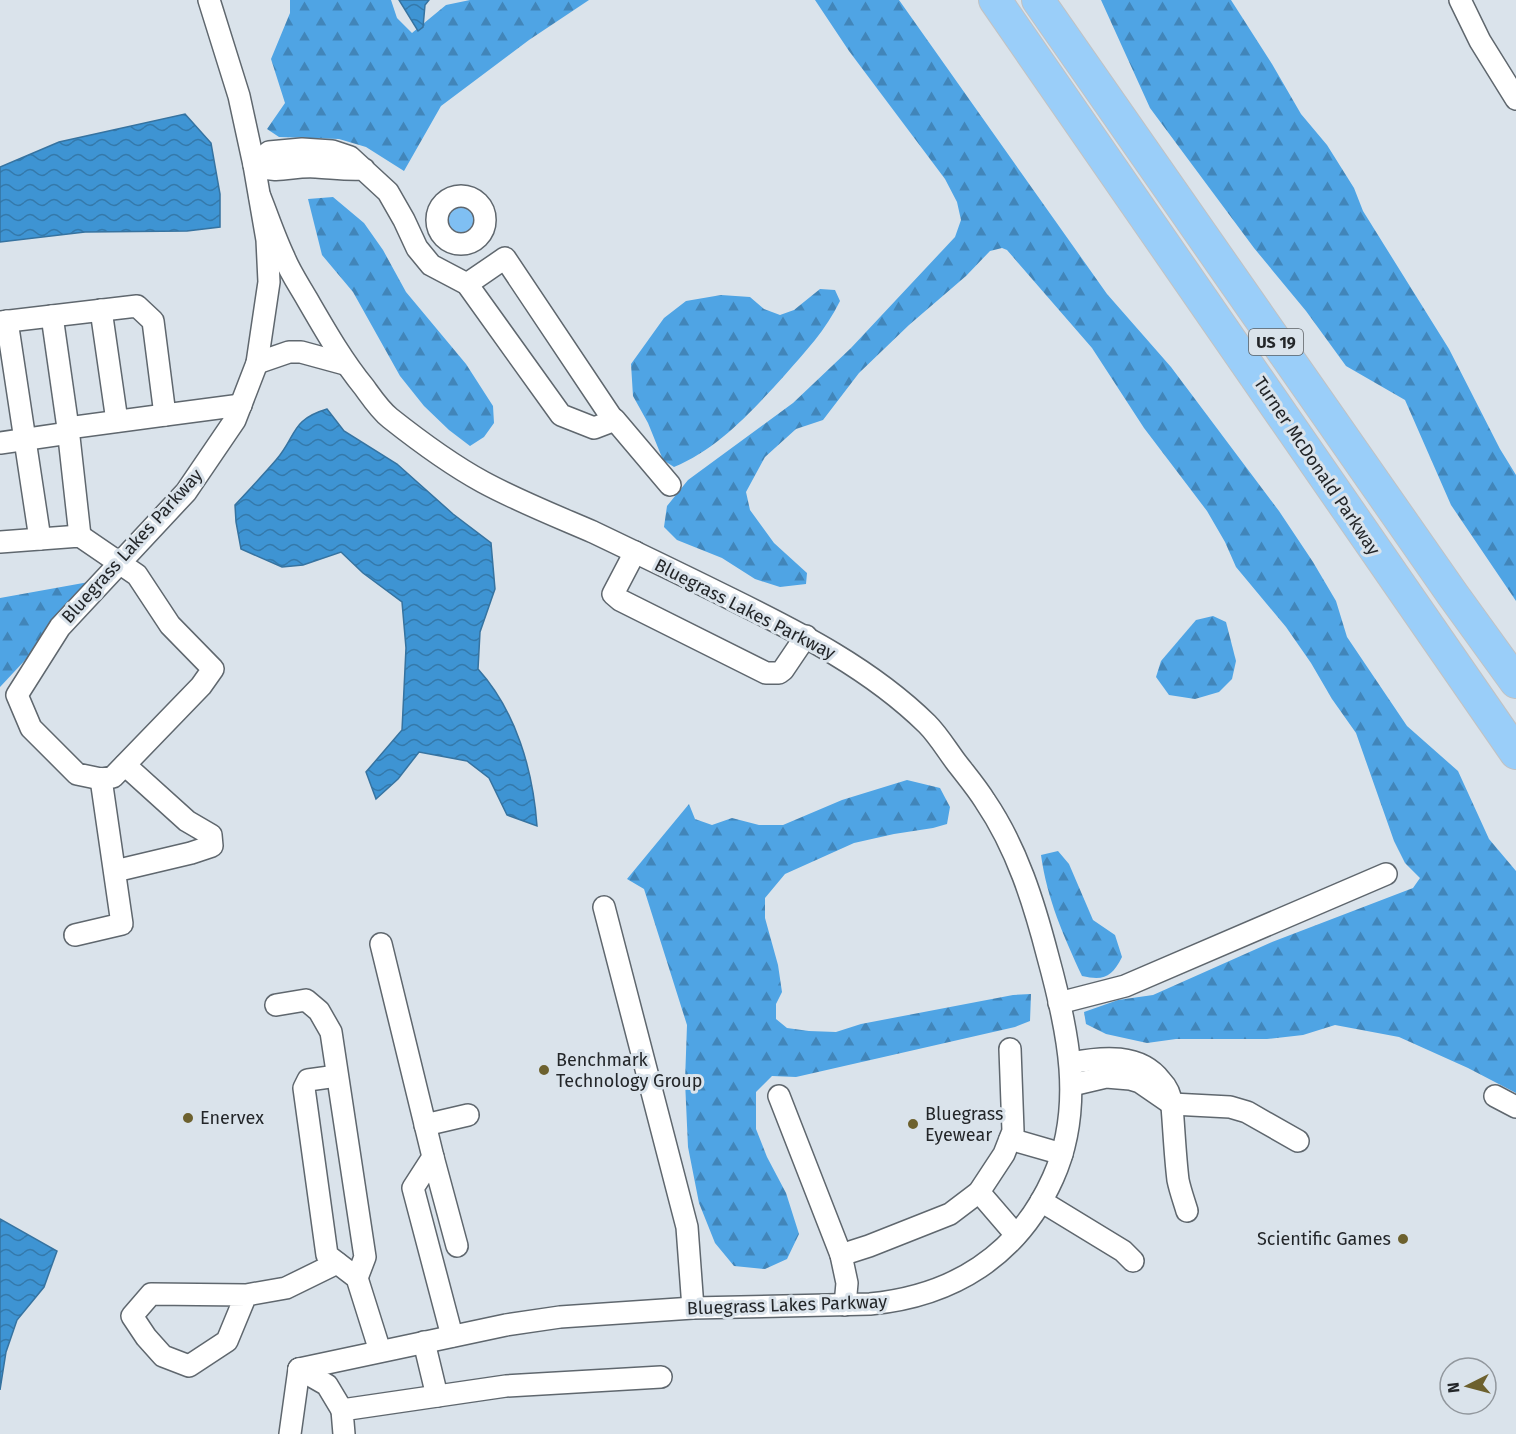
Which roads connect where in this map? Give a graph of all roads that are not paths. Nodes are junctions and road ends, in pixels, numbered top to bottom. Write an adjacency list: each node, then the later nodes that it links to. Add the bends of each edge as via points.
1 (209, 0): 7 (street, Bluegrass Lakes Parkway, via 239,96)
2 (972, 0): 14 (highway)
3 (995, 0): 14 (highway, Turner McDonald Parkway / US 19)
4 (1038, 0): 34 (highway, Turner McDonald Parkway / US 19)
5 (1460, 0): 6 (street)
6 (1516, 99)
7 (254, 165): 8 (street, Bluegrass Lakes Parkway); 11 (street, via 271,171 315,167 364,169 388,192)
8 (260, 197): 18 (street, Bluegrass Lakes Parkway, via 269,282); 19 (street, Bluegrass Lakes Parkway, via 288,265)
9 (482, 233): 10 (street, via 463,244); 10 (street, via 483,210 464,196 448,200 439,213); 12 (street)
10 (443, 236): 11 (street)
11 (417, 248): 13 (street, via 432,265)
12 (505, 258): 13 (street); 23 (street)
13 (467, 284): 23 (street, via 561,415 594,428)
14 (1207, 304): 35 (highway, Turner McDonald Parkway / US 19)
15 (100, 310): 16 (street); 21 (street, via 137,306 153,321); 22 (street)
16 (52, 316): 17 (street); 24 (street)
17 (4, 322): 25 (street)
18 (257, 363): 19 (street, via 301,352); 20 (street, Bluegrass Lakes Parkway)
19 (345, 364): 31 (street, Bluegrass Lakes Parkway, via 385,414 433,451 484,483)
20 (241, 405): 21 (street); 32 (street, Bluegrass Lakes Parkway, via 186,492)
21 (165, 415): 22 (street)
22 (117, 421): 24 (street)
23 (614, 421): 27 (street)
24 (69, 431): 25 (street); 28 (street)
25 (25, 439): 26 (street); 29 (street)
26 (0, 443)
27 (670, 485)
28 (80, 536): 29 (street); 32 (street)
29 (40, 539): 30 (street)
30 (0, 542)
31 (635, 552): 33 (street, Bluegrass Lakes Parkway); 33 (street, via 613,594 766,673 783,670)
32 (119, 563): 36 (street, via 137,575 170,624 213,669); 37 (street, Bluegrass Lakes Parkway, via 60,627 17,695 31,728 77,774)
33 (806, 636): 43 (street, Bluegrass Lakes Parkway, via 893,694 929,726 986,801 1024,876)
34 (1516, 682)
35 (1516, 753)
36 (125, 765): 37 (street, via 113,777); 38 (street, via 187,821 211,836 212,846)
37 (101, 779): 38 (street)
38 (116, 871): 41 (street, via 123,924)
39 (1386, 874): 43 (street, via 1125,986)
40 (604, 907): 70 (street, via 687,1227)
41 (75, 935)
42 (381, 944): 54 (street)
43 (1059, 1003): 46 (street, Bluegrass Lakes Parkway)
44 (276, 1005): 47 (street, via 306,1000 319,1011 331,1032)
45 (1010, 1049): 55 (street)
46 (1071, 1063): 48 (street, Bluegrass Lakes Parkway); 51 (street, via 1093,1059 1147,1066 1167,1088)
47 (337, 1076): 66 (street, via 308,1080 304,1088 327,1255); 67 (street, via 365,1257)
48 (1072, 1085): 51 (street, via 1106,1077 1130,1078); 57 (street, Bluegrass Lakes Parkway, via 1071,1115)
49 (1495, 1095): 52 (street)
50 (779, 1096): 64 (street)
51 (1172, 1104): 56 (street, via 1238,1109); 61 (street, via 1178,1182)
52 (1516, 1107)
53 (468, 1115): 54 (street)
54 (425, 1125): 58 (street)
55 (1010, 1139): 57 (street); 59 (street)
56 (1298, 1141)
57 (1062, 1154): 60 (street, Bluegrass Lakes Parkway)
58 (433, 1157): 63 (street); 71 (street, via 413,1188)
59 (979, 1192): 62 (street); 64 (street, via 950,1215)
60 (1041, 1201): 62 (street, Bluegrass Lakes Parkway); 65 (street)
61 (1187, 1211)
62 (1016, 1235): 69 (street, Bluegrass Lakes Parkway, via 993,1258 940,1289 894,1301)
63 (457, 1246)
64 (841, 1255): 69 (street, via 847,1283)
65 (1133, 1261)
66 (337, 1263): 67 (street); 68 (street, via 286,1288)
67 (357, 1278): 73 (street)
68 (246, 1296): 68 (street, via 151,1294 132,1316 163,1356 189,1366 227,1341)
69 (845, 1305): 70 (street, Bluegrass Lakes Parkway)
70 (693, 1308): 71 (street, Bluegrass Lakes Parkway, via 560,1317)
71 (452, 1336): 72 (street, Bluegrass Lakes Parkway)
72 (424, 1342): 73 (street, Bluegrass Lakes Parkway); 76 (street)
73 (380, 1351): 74 (street, Bluegrass Lakes Parkway)
74 (299, 1369): 77 (street, via 327,1385); 78 (street)
75 (661, 1377): 76 (street, via 506,1386)
76 (437, 1396): 77 (street)
77 (342, 1410): 79 (street)
78 (284, 1433)
79 (344, 1434)

